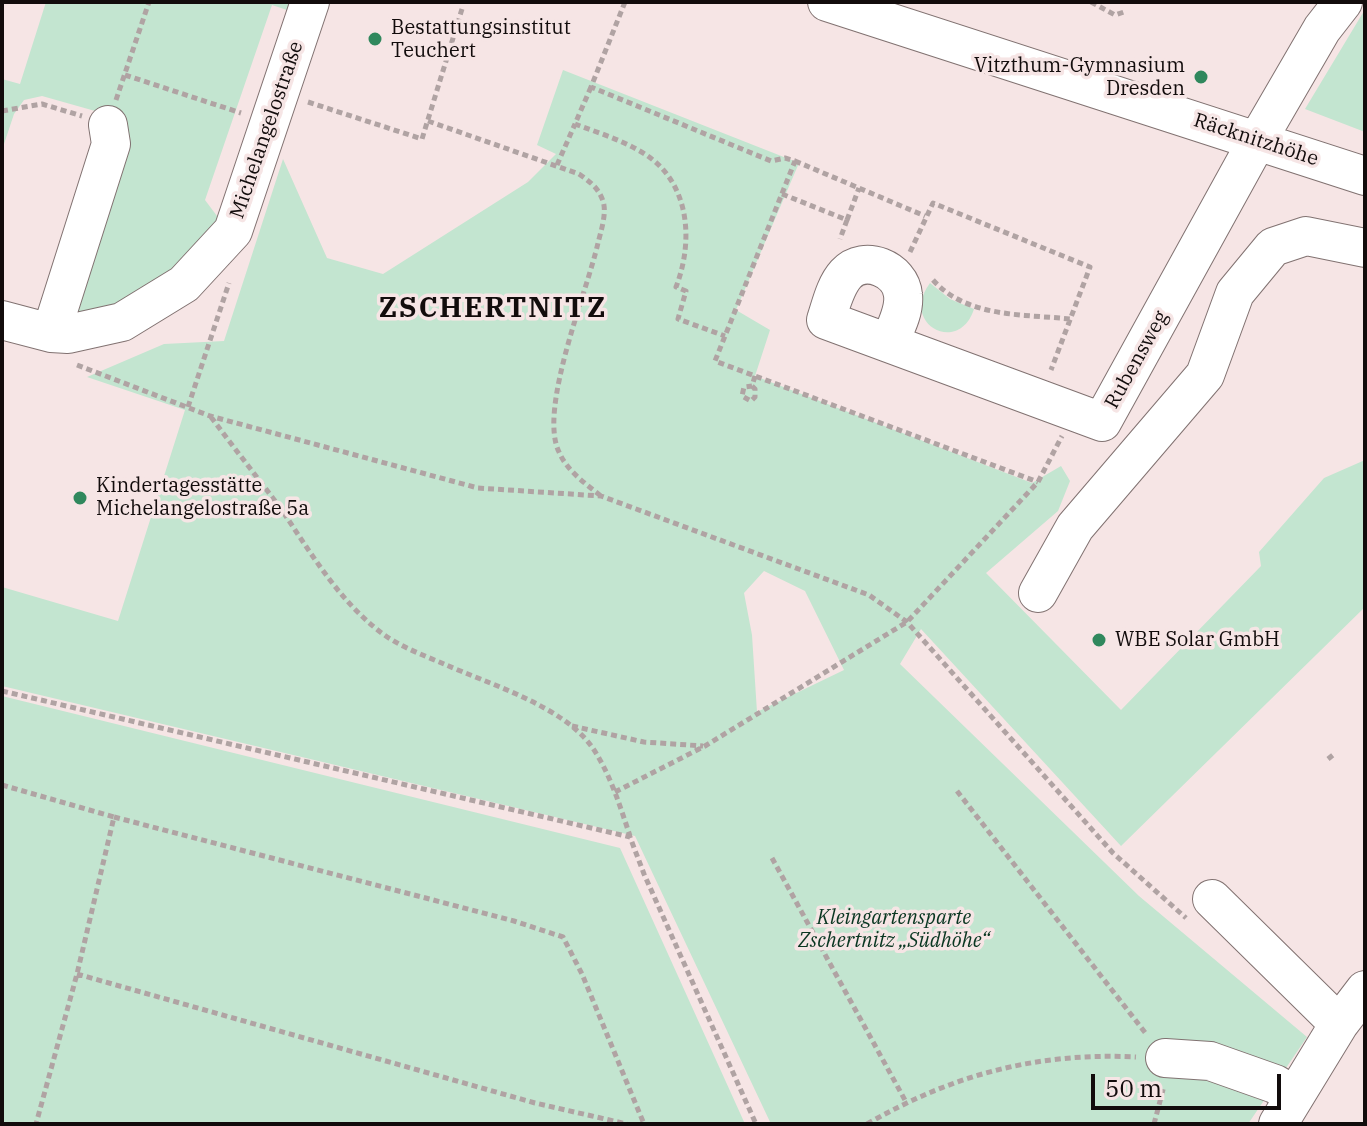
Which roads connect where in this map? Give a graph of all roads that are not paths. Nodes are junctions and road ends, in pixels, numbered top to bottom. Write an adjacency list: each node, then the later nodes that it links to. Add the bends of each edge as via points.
1 (310, 2): 11 (street, Michelangelostraße, via 233,231 184,284 122,322)
2 (827, 2): 5 (street, Räcknitzhöhe)
3 (1343, 2): 5 (street, Rubensweg)
4 (108, 125): 11 (street, via 111,144)
5 (1257, 141): 6 (street, Räcknitzhöhe); 8 (street, Rubensweg)
6 (1365, 176)
7 (1365, 248): 10 (street, via 1306,236 1273,247 1235,293)
8 (1193, 261): 10 (street); 12 (street, Rubensweg, via 1102,422)
9 (2, 320): 11 (street, Michelangelostraße)
10 (1223, 326): 13 (street, via 1205,375 1075,527)
11 (59, 334)
12 (889, 343): 12 (street, Rubensweg, via 826,320 838,284 858,265 892,272 914,267)
13 (1038, 593)
14 (1204, 913): 16 (street)
15 (1365, 990): 16 (street)
16 (1339, 1024): 18 (street)
17 (1165, 1058): 18 (street, via 1210,1061 1275,1084)
18 (1286, 1110)

